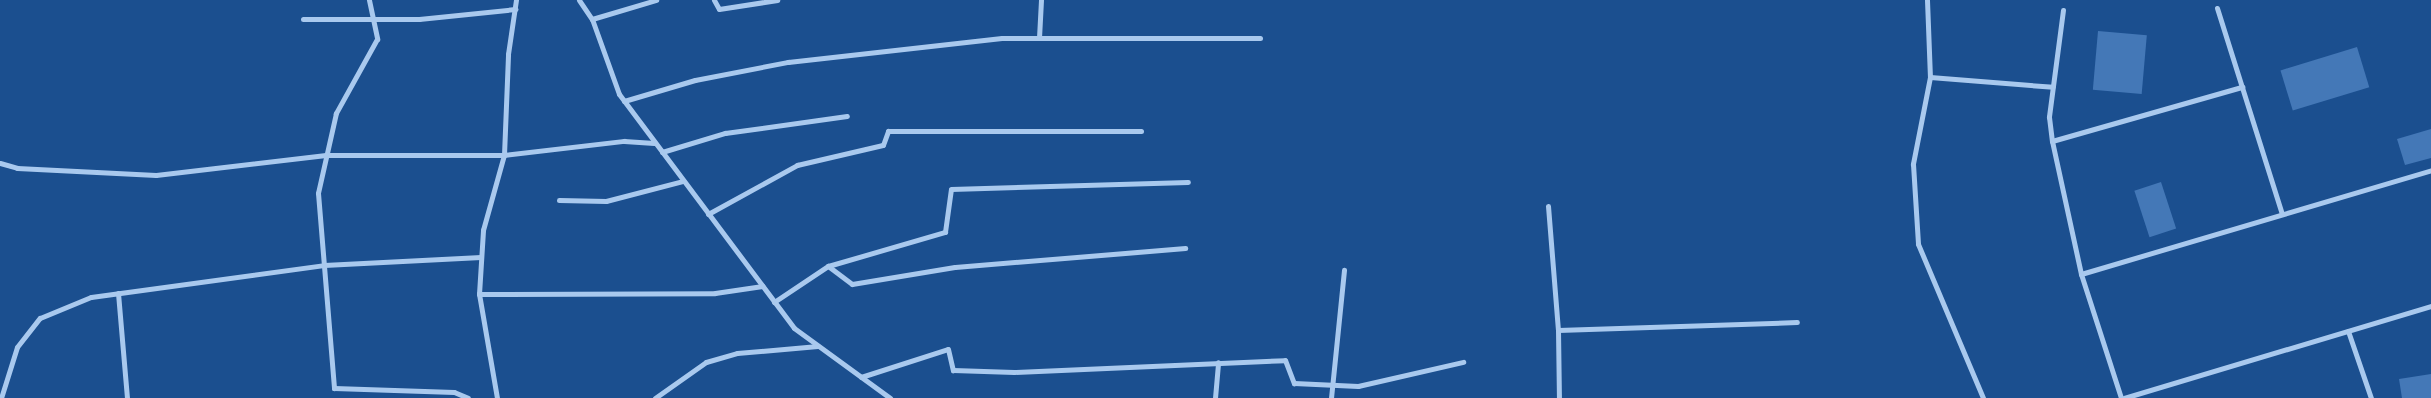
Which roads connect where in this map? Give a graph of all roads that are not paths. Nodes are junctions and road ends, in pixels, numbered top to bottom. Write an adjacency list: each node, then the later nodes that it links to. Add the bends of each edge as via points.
1 (369, 0): 14 (street)
2 (516, 0): 10 (street)
3 (579, 0): 12 (street)
4 (656, 0): 12 (street)
5 (714, 0): 6 (street, via 719,9)
6 (777, 0)
7 (1041, 0): 15 (street)
8 (1926, 0): 17 (street)
9 (2217, 8): 19 (street)
10 (515, 9): 14 (street, via 419,19); 27 (street, via 508,54)
11 (2062, 10): 18 (street)
12 (592, 19): 20 (street)
13 (303, 20): 14 (street)
14 (373, 20): 26 (street, via 376,39 336,113)
15 (1039, 38): 16 (street); 20 (street, via 1002,38 788,62 695,80)
16 (1260, 38)
17 (1930, 77): 18 (street); 64 (street, via 1913,164 1918,244)
18 (2053, 87): 23 (street, via 2049,118)
19 (2242, 87): 23 (street); 35 (street)
20 (624, 101): 24 (street)
21 (847, 116): 25 (street, via 725,133)
22 (1141, 131): 34 (street, via 888,131 883,145 797,165)
23 (2052, 141): 41 (street)
24 (654, 143): 25 (street); 27 (street, via 624,141)
25 (662, 152): 30 (street)
26 (326, 155): 27 (street); 28 (street, via 156,175 17,168); 38 (street, via 318,193)
27 (504, 155): 37 (street, via 483,230)
28 (0, 163)
29 (2431, 170): 35 (street)
30 (683, 181): 32 (street, via 606,201); 34 (street)
31 (1188, 182): 39 (street, via 951,189 945,232)
32 (559, 200)
33 (1548, 206): 48 (street)
34 (708, 214): 42 (street)
35 (2282, 214): 41 (street)
36 (1185, 248): 39 (street, via 955,267 852,284)
37 (481, 257): 38 (street); 44 (street)
38 (324, 265): 43 (street); 57 (street, via 334,388 454,392)
39 (828, 266): 45 (street)
40 (1344, 270): 54 (street)
41 (2081, 274): 65 (street)
42 (762, 286): 44 (street, via 715,293); 45 (street)
43 (118, 294): 55 (street, via 91,297 40,318 16,346); 56 (street)
44 (479, 294): 58 (street)
45 (774, 302): 50 (street, via 794,328)
46 (2431, 306): 49 (street)
47 (1797, 322): 48 (street)
48 (1558, 330): 63 (street)
49 (2348, 331): 65 (street); 66 (street)
50 (819, 346): 53 (street); 59 (street, via 737,353 706,362)
51 (1218, 362): 53 (street, via 1014,372 953,370 948,349); 54 (street, via 1284,360 1294,383); 61 (street)
52 (1463, 362): 54 (street, via 1358,386)
53 (861, 377): 60 (street)
54 (1333, 384): 62 (street)
55 (1, 398)
56 (127, 398)
57 (468, 398)
58 (497, 398)
59 (655, 398)
60 (890, 398)
61 (1215, 398)
62 (1331, 398)
63 (1559, 398)
64 (1983, 398)
65 (2122, 398)
66 (2371, 398)

